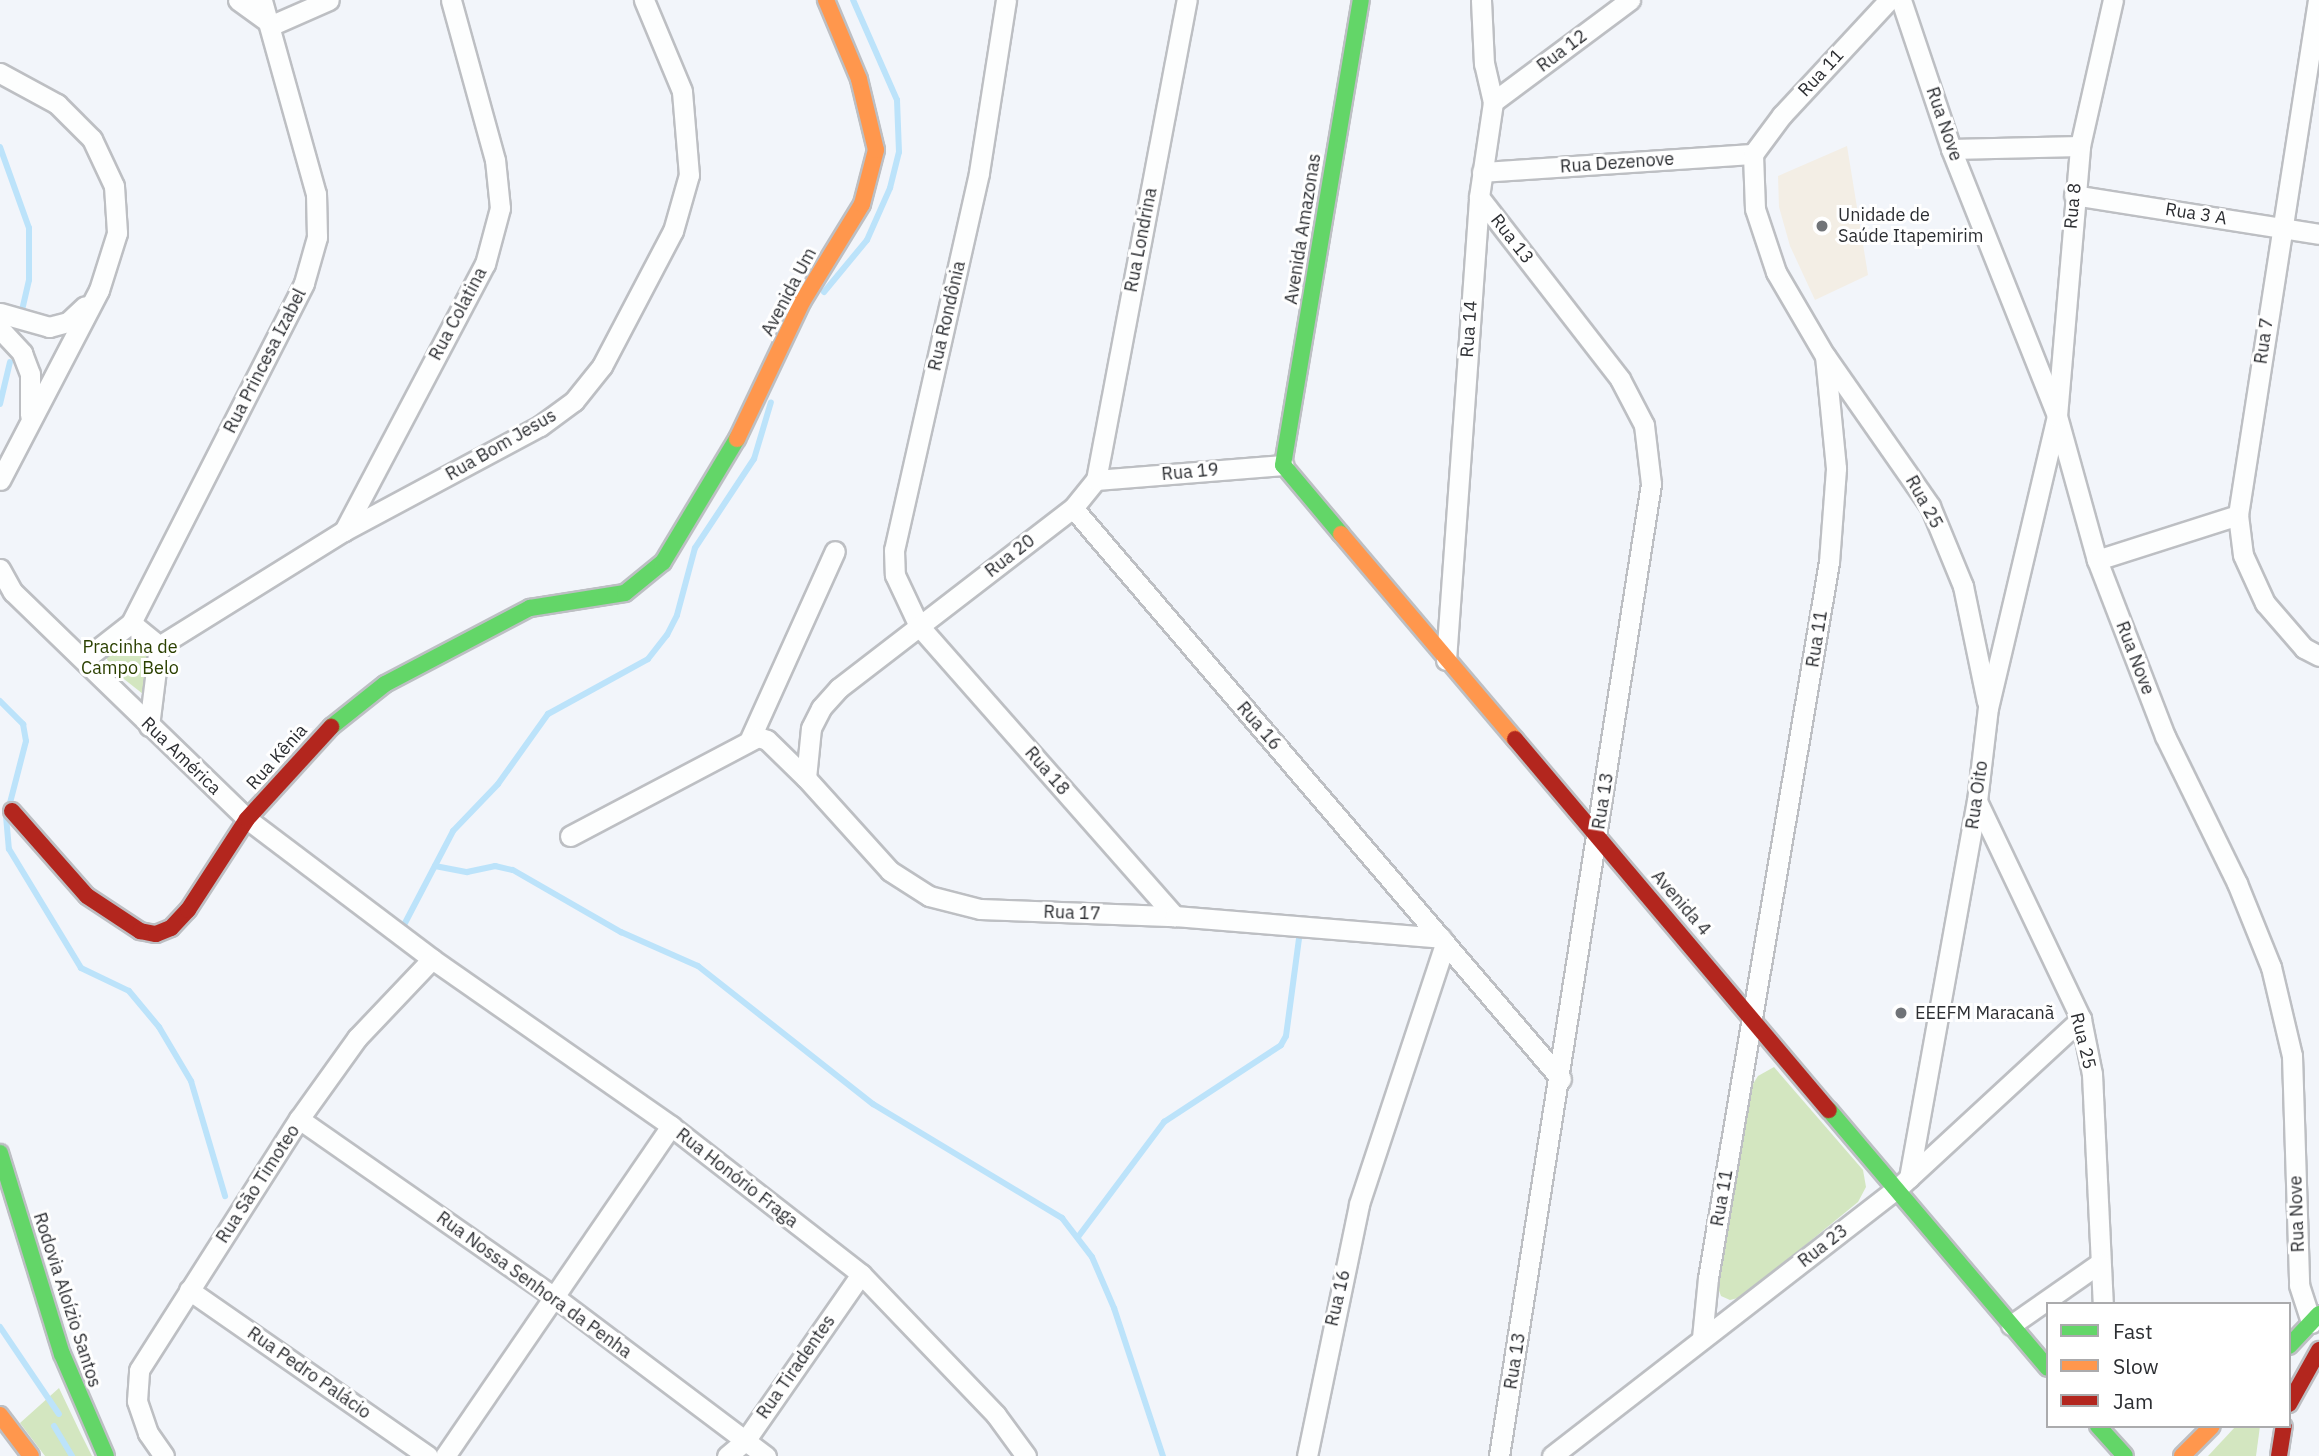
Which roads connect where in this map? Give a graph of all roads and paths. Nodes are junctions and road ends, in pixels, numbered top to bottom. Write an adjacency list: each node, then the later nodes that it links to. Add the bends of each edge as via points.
1 (238, 0): 16 (street)
2 (262, 0): 16 (street, Rua Princesa Izabel)
3 (328, 0): 16 (street)
4 (451, 0): 38 (street, Rua Colatina, via 495,160 500,208 485,264)
5 (644, 0): 38 (street, Rua Bom Jesus, via 682,91 689,176 673,230 602,366 574,401 540,426)
6 (826, 0): 42 (street, Avenida Um, via 859,79 876,150 862,204 802,302 747,422 663,562)
7 (1006, 0): 44 (street, Rua Rondônia, via 979,173 894,550 895,575)
8 (1187, 0): 35 (street, Rua Londrina)
9 (1361, 0): 33 (street, Avenida Amazonas)
10 (1481, 0): 18 (street, Rua 14, via 1484,64)
11 (1630, 0): 18 (street, Rua 12)
12 (1889, 0): 21 (street, Rua 11, via 1782,115)
13 (1901, 0): 20 (street, Rua Nove)
14 (2113, 0): 19 (street, Rua 8)
15 (2318, 0): 25 (street, Rua 7)
16 (272, 25): 43 (street, Rua Princesa Izabel, via 316,194 317,237 304,283)
17 (0, 73): 27 (street, via 57,104 92,139 114,186 117,233)
18 (1493, 102): 22 (street, Rua 14)
19 (2080, 146): 20 (street); 23 (street, Rua 8)
20 (1951, 149): 31 (street, Rua Nove)
21 (1753, 154): 22 (street, Rua Dezenove); 30 (street, Rua 11, via 1755,209 1776,272)
22 (1482, 172): 24 (street, Rua 14)
23 (2074, 195): 25 (street, Rua 3 A); 31 (street, Rua 8)
24 (1479, 197): 48 (street, Rua 14); 56 (street, Rua 13, via 1620,379 1644,425 1651,484)
25 (2281, 228): 26 (street, Rua 3 A); 37 (street, Rua 7)
26 (2319, 234)
27 (99, 290): 28 (street, via 68,322 49,327); 32 (street)
28 (0, 313)
29 (0, 329): 32 (street, via 22,353 30,374)
30 (1825, 356): 49 (street, Rua 25, via 1930,506 1963,586); 62 (street, Rua 11, via 1836,468 1829,562)
31 (2057, 416): 40 (street, Rua Nove); 49 (street, Rua Oito)
32 (27, 428): 34 (street)
33 (1283, 465): 35 (street, Rua 19); 48 (street, Avenida 4)
34 (0, 480)
35 (1096, 480): 36 (street, Rua 20)
36 (1073, 508): 44 (street, Rua 20); 59 (street, Rua 16)
37 (2238, 515): 40 (street); 46 (street, Rua 7, via 2243,555 2265,603 2304,648)
38 (344, 531): 45 (street, Rua Bom Jesus)
39 (835, 551): 51 (street)
40 (2098, 560): 74 (street, Rua Nove, via 2165,736 2237,883 2271,967 2292,1056 2299,1284)
41 (0, 569): 47 (street, Rua América, via 13,592)
42 (642, 582): 55 (street, Rua Kênia, via 625,593 530,608 385,684 343,715)
43 (131, 623): 45 (street); 47 (street, Rua Princesa Izabel)
44 (919, 626): 52 (street, Rua 20, via 839,688 821,708 811,728); 58 (street, Rua 18)
45 (159, 646): 50 (street)
46 (2319, 656)
47 (85, 659): 50 (street, Rua América)
48 (1446, 660): 56 (street, Avenida 4)
49 (1988, 708): 53 (street, Rua Oito)
50 (149, 726): 55 (street, Rua América)
51 (759, 739): 52 (street, Rua 17); 57 (street)
52 (806, 778): 58 (street, Rua 17, via 891,871 929,896 980,909)
53 (1977, 801): 63 (street, Rua 25); 68 (street, Rua Oito)
54 (12, 811): 55 (street, Rua Kênia, via 87,896 140,931 156,934 171,928 188,910)
55 (247, 819): 60 (street, Rua América)
56 (1598, 835): 62 (street, Avenida 4); 64 (street, Rua 13)
57 (570, 836)
58 (1175, 916): 59 (street, Rua 17)
59 (1443, 941): 64 (street, Rua 16); 95 (street, Rua 16, via 1359,1204)
60 (411, 942): 61 (street, Rua Honório Fraga)
61 (432, 959): 65 (street, Rua São Timoteo, via 357,1038); 66 (street, Rua Honório Fraga)
62 (1755, 1017): 68 (street, Avenida 4); 76 (street, Rua 11, via 1708,1278)
63 (2081, 1019): 68 (street, Rua 23); 69 (street, Rua 25, via 2092,1074)
64 (1561, 1079): 96 (street, Rua 13)
65 (299, 1119): 71 (street, Rua São Timoteo); 72 (street, Rua Nossa Senhora da Penha)
66 (671, 1126): 70 (street, Rua Honório Fraga); 72 (street)
67 (0, 1153): 88 (street, Rodovia Aloízio Santos, via 62,1354)
68 (1904, 1182): 75 (street, Avenida 4); 76 (street, Rua 23)
69 (2100, 1263): 73 (street, Rua 25); 75 (street)
70 (861, 1274): 85 (street, Rua Tiradentes); 94 (street, Rua Honório Fraga, via 996,1415)
71 (190, 1290): 89 (street, Rua São Timoteo, via 139,1370 137,1401 148,1433); 90 (street, Rua Pedro Palácio)
72 (556, 1298): 85 (street, Rua Nossa Senhora da Penha); 91 (street)
73 (2103, 1302)
74 (2315, 1319): 77 (street)
75 (2011, 1325): 79 (street, Avenida 4)
76 (1702, 1338): 97 (street, Rua 23)
77 (2291, 1344)
78 (2319, 1350): 80 (street)
79 (2046, 1366)
80 (2291, 1400)
81 (0, 1415): 87 (street)
82 (2100, 1428): 86 (street)
83 (2210, 1428): 98 (street)
84 (2284, 1428): 99 (street)
85 (745, 1441): 92 (street, Rua Tiradentes); 93 (street, Rua Nossa Senhora da Penha)
86 (2116, 1442)
87 (31, 1456)
88 (106, 1456)
89 (164, 1456)
90 (428, 1456)
91 (445, 1456)
92 (727, 1456)
93 (766, 1456)
94 (1026, 1456)
95 (1307, 1456)
96 (1499, 1456)
97 (1552, 1456)
98 (2182, 1456)
99 (2279, 1456)

